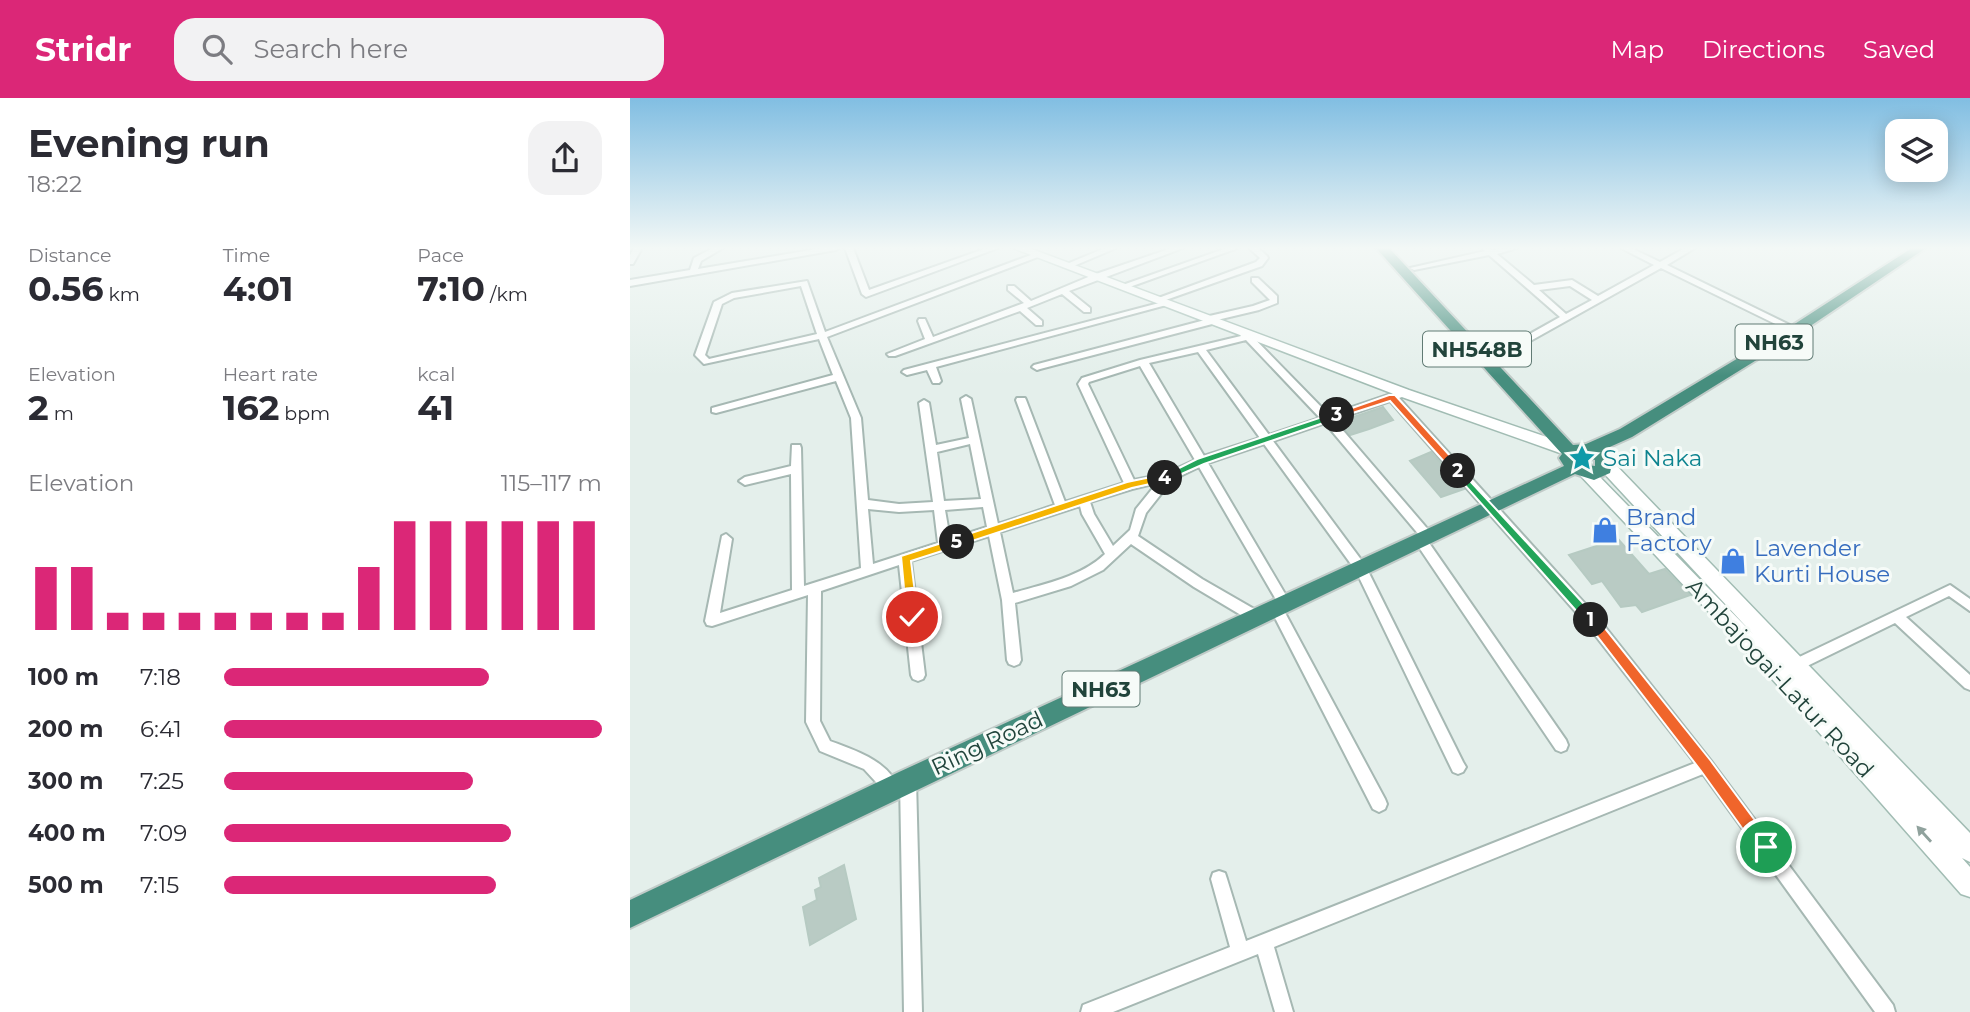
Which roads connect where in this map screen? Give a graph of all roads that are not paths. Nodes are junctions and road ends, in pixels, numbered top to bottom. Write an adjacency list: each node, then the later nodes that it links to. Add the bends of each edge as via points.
1 (764, 291): 26 (street, via 718,302 700,355 707,362)
2 (806, 291): 26 (street)
3 (934, 291): 26 (street)
4 (1013, 291): 18 (street)
5 (1063, 291): 18 (street); 19 (street)
6 (1132, 291): 17 (main road)
7 (1191, 291): 17 (street)
8 (1266, 291): 21 (street, via 1274,301)
9 (1425, 291): 30 (highway, Ambajogai-Latur Road / NH548B)
10 (1434, 291): 30 (highway, NH548B)
11 (1535, 291): 20 (street)
12 (1584, 291): 16 (street)
13 (1614, 291): 16 (street)
14 (1716, 291): 24 (street)
15 (1855, 291): 24 (highway, NH63)
16 (1598, 300): 20 (street)
17 (1162, 302): 21 (main road); 32 (street)
18 (1026, 306): 23 (street); 27 (street)
19 (1087, 310)
20 (1566, 318): 30 (street)
21 (1211, 320): 25 (main road); 33 (street)
22 (922, 321): 27 (street)
23 (1039, 323)
24 (1796, 330): 43 (highway, NH63)
25 (1245, 335): 28 (street); 37 (main road); 42 (street)
26 (822, 336): 35 (street)
27 (930, 341): 29 (street)
28 (1200, 348): 31 (street); 44 (street)
29 (892, 354)
30 (1493, 359): 48 (highway, Ambajogai-Latur Road / NH548B)
31 (1143, 362): 49 (street); 54 (street, via 1088,377 1083,384)
32 (931, 366): 34 (street); 36 (street)
33 (1037, 367)
34 (907, 372)
35 (839, 377): 41 (street); 57 (street, via 856,418)
36 (936, 381)
37 (1398, 395): 42 (street); 48 (main road); 58 (street)
38 (966, 399): 45 (street)
39 (1021, 400): 60 (street)
40 (924, 403): 47 (street)
41 (716, 410)
42 (1327, 419): 44 (street); 64 (street)
43 (1626, 433): 48 (highway, NH63); 50 (highway, NH63)
44 (1267, 439): 49 (street); 68 (street)
45 (974, 440): 47 (street); 56 (street)
46 (796, 448): 51 (street)
47 (931, 450): 59 (street)
48 (1578, 457): 50 (highway, Ambajogai-Latur Road / NH548B); 58 (highway, Ring Road / NH63); 87 (main road, Ambajogai-Latur Road, one-way to 48)
49 (1201, 461): 52 (street); 74 (street)
50 (1605, 462): 77 (main road, Ambajogai-Latur Road)
51 (796, 469): 53 (street); 71 (street)
52 (1168, 477): 54 (street); 62 (street, via 1140,512)
53 (745, 481)
54 (1131, 485): 55 (street)
55 (1084, 501): 60 (street); 66 (street)
56 (988, 503): 59 (street); 61 (street)
57 (863, 504): 59 (street); 69 (street)
58 (1489, 506): 64 (highway, Ring Road / NH63); 81 (street, via 1593,622)
59 (940, 507): 65 (street)
60 (1062, 508): 61 (street)
61 (994, 530): 65 (street); 72 (street)
62 (1130, 537): 66 (street); 74 (street, via 1198,583)
63 (726, 538): 71 (street, via 712,621)
64 (1424, 538): 68 (highway, Ring Road / NH63); 80 (street)
65 (945, 546): 67 (street)
66 (1112, 556): 72 (street, via 1067,582)
67 (905, 559): 69 (street); 78 (street)
68 (1361, 568): 74 (highway, Ring Road / NH63); 82 (street)
69 (867, 571): 70 (street)
70 (815, 588): 71 (street); 83 (street, via 813,722 819,739)
71 (798, 593)
72 (1008, 600): 76 (street)
73 (1970, 606): 75 (street, via 1950,590)
74 (1272, 610): 83 (highway, Ring Road / NH63); 84 (street)
75 (1896, 616): 77 (street); 79 (street)
76 (1014, 660)
77 (1796, 665): 85 (main road, Ambajogai-Latur Road)
78 (918, 675)
79 (1970, 684)
80 (1562, 745)
81 (1706, 766): 89 (street); 94 (street)
82 (1458, 767)
83 (899, 784): 88 (highway, Ring Road / NH63); 91 (street)
84 (1379, 804)
85 (1970, 850)
86 (1219, 879): 90 (street)
87 (1970, 885)
88 (630, 914)
89 (1264, 942): 90 (street); 93 (street)
90 (1240, 952): 92 (street)
91 (913, 1012)
92 (1090, 1012)
93 (1284, 1012)
94 (1886, 1012)

